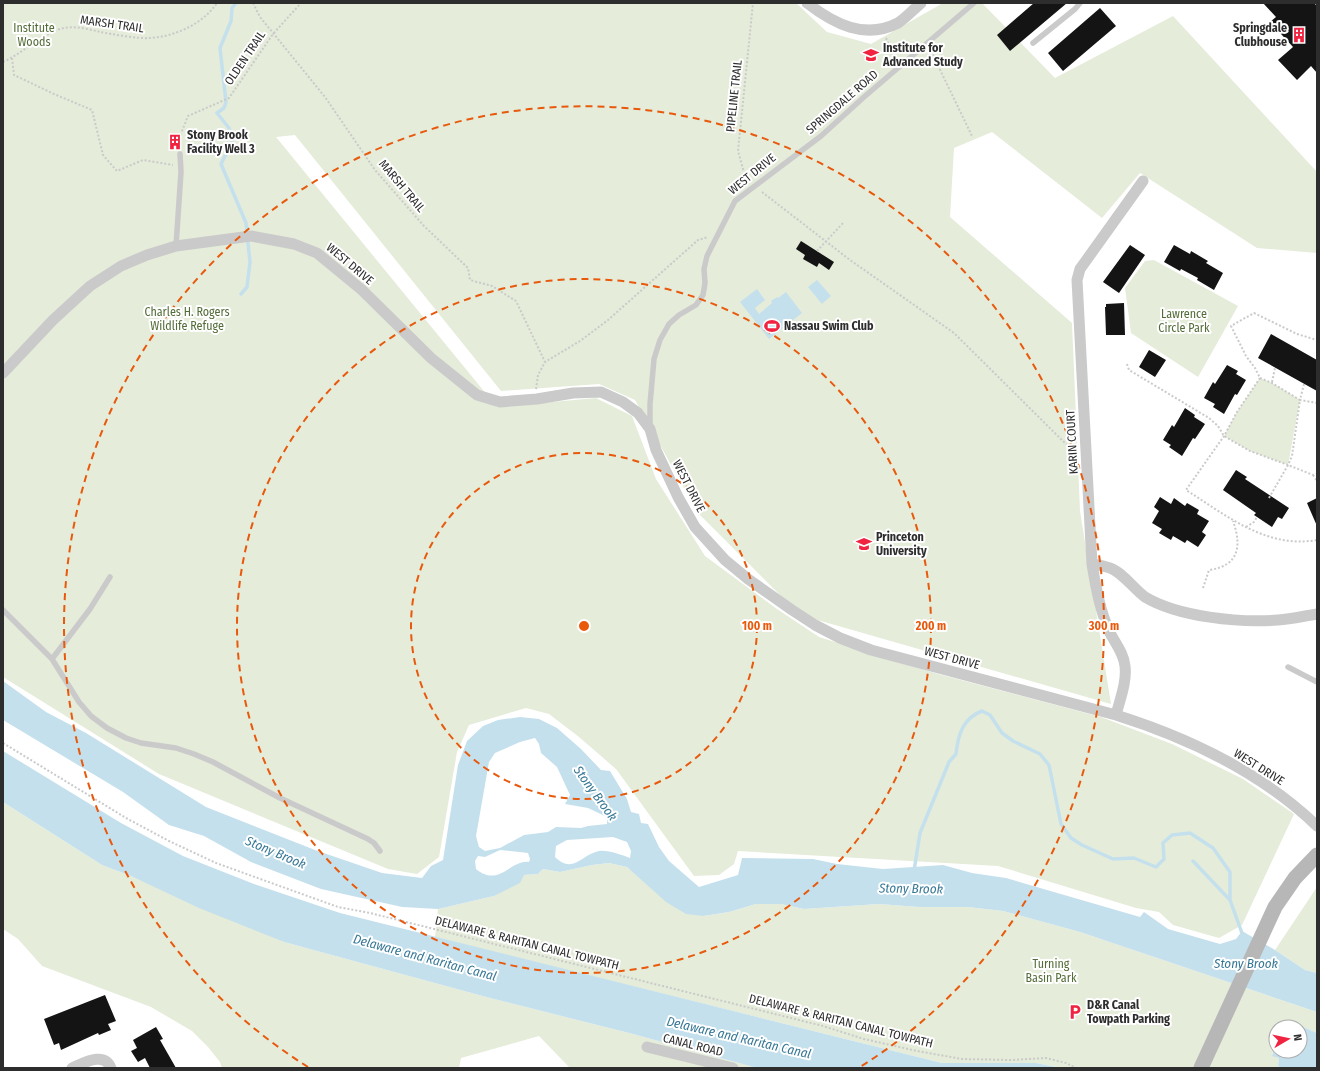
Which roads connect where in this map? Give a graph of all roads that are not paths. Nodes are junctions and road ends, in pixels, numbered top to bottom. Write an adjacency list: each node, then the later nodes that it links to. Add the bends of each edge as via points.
1 (807, 3): 2 (street, via 840,24 863,31 883,29 899,22)
2 (921, 3)
3 (974, 3): 7 (lane, SPRINGDALE ROAD)
4 (1080, 3): 5 (lane)
5 (1033, 43)
6 (180, 154): 9 (lane)
7 (796, 156): 11 (lane, WEST DRIVE, via 735,201 707,256 703,295 696,304 668,324 654,359)
8 (1143, 182): 12 (street, KARIN COURT, via 1080,269 1077,280)
9 (176, 246): 10 (street, WEST DRIVE, via 121,266 90,286 53,320); 11 (street, WEST DRIVE, via 247,237 294,244 317,253 362,290 431,358 477,395 500,402 537,399 573,392 601,392 633,409)
10 (3, 373)
11 (650, 429): 19 (street, WEST DRIVE, via 656,450 675,491 695,526 725,560 748,579 816,625 871,650)
12 (1092, 564): 15 (street, via 1111,568 1145,597 1162,606 1183,612 1255,621); 19 (street, KARIN COURT, via 1103,614 1126,667)
13 (110, 577): 16 (lane, via 90,609)
14 (3, 610): 16 (lane)
15 (1317, 614)
16 (52, 659): 21 (lane, via 79,702 91,716 107,728 141,743 176,748 214,762 280,798 368,839)
17 (1288, 668): 18 (lane)
18 (1317, 682)
19 (1116, 715): 20 (street, WEST DRIVE, via 1171,734 1233,765 1266,785)
20 (1317, 826)
21 (380, 851)
22 (1317, 855): 27 (main road, via 1288,886 1275,907)
23 (647, 1047): 26 (street, CANAL ROAD)
24 (72, 1068): 25 (street, via 99,1059 105,1060)
25 (111, 1068)
26 (733, 1068)
27 (1201, 1068)

